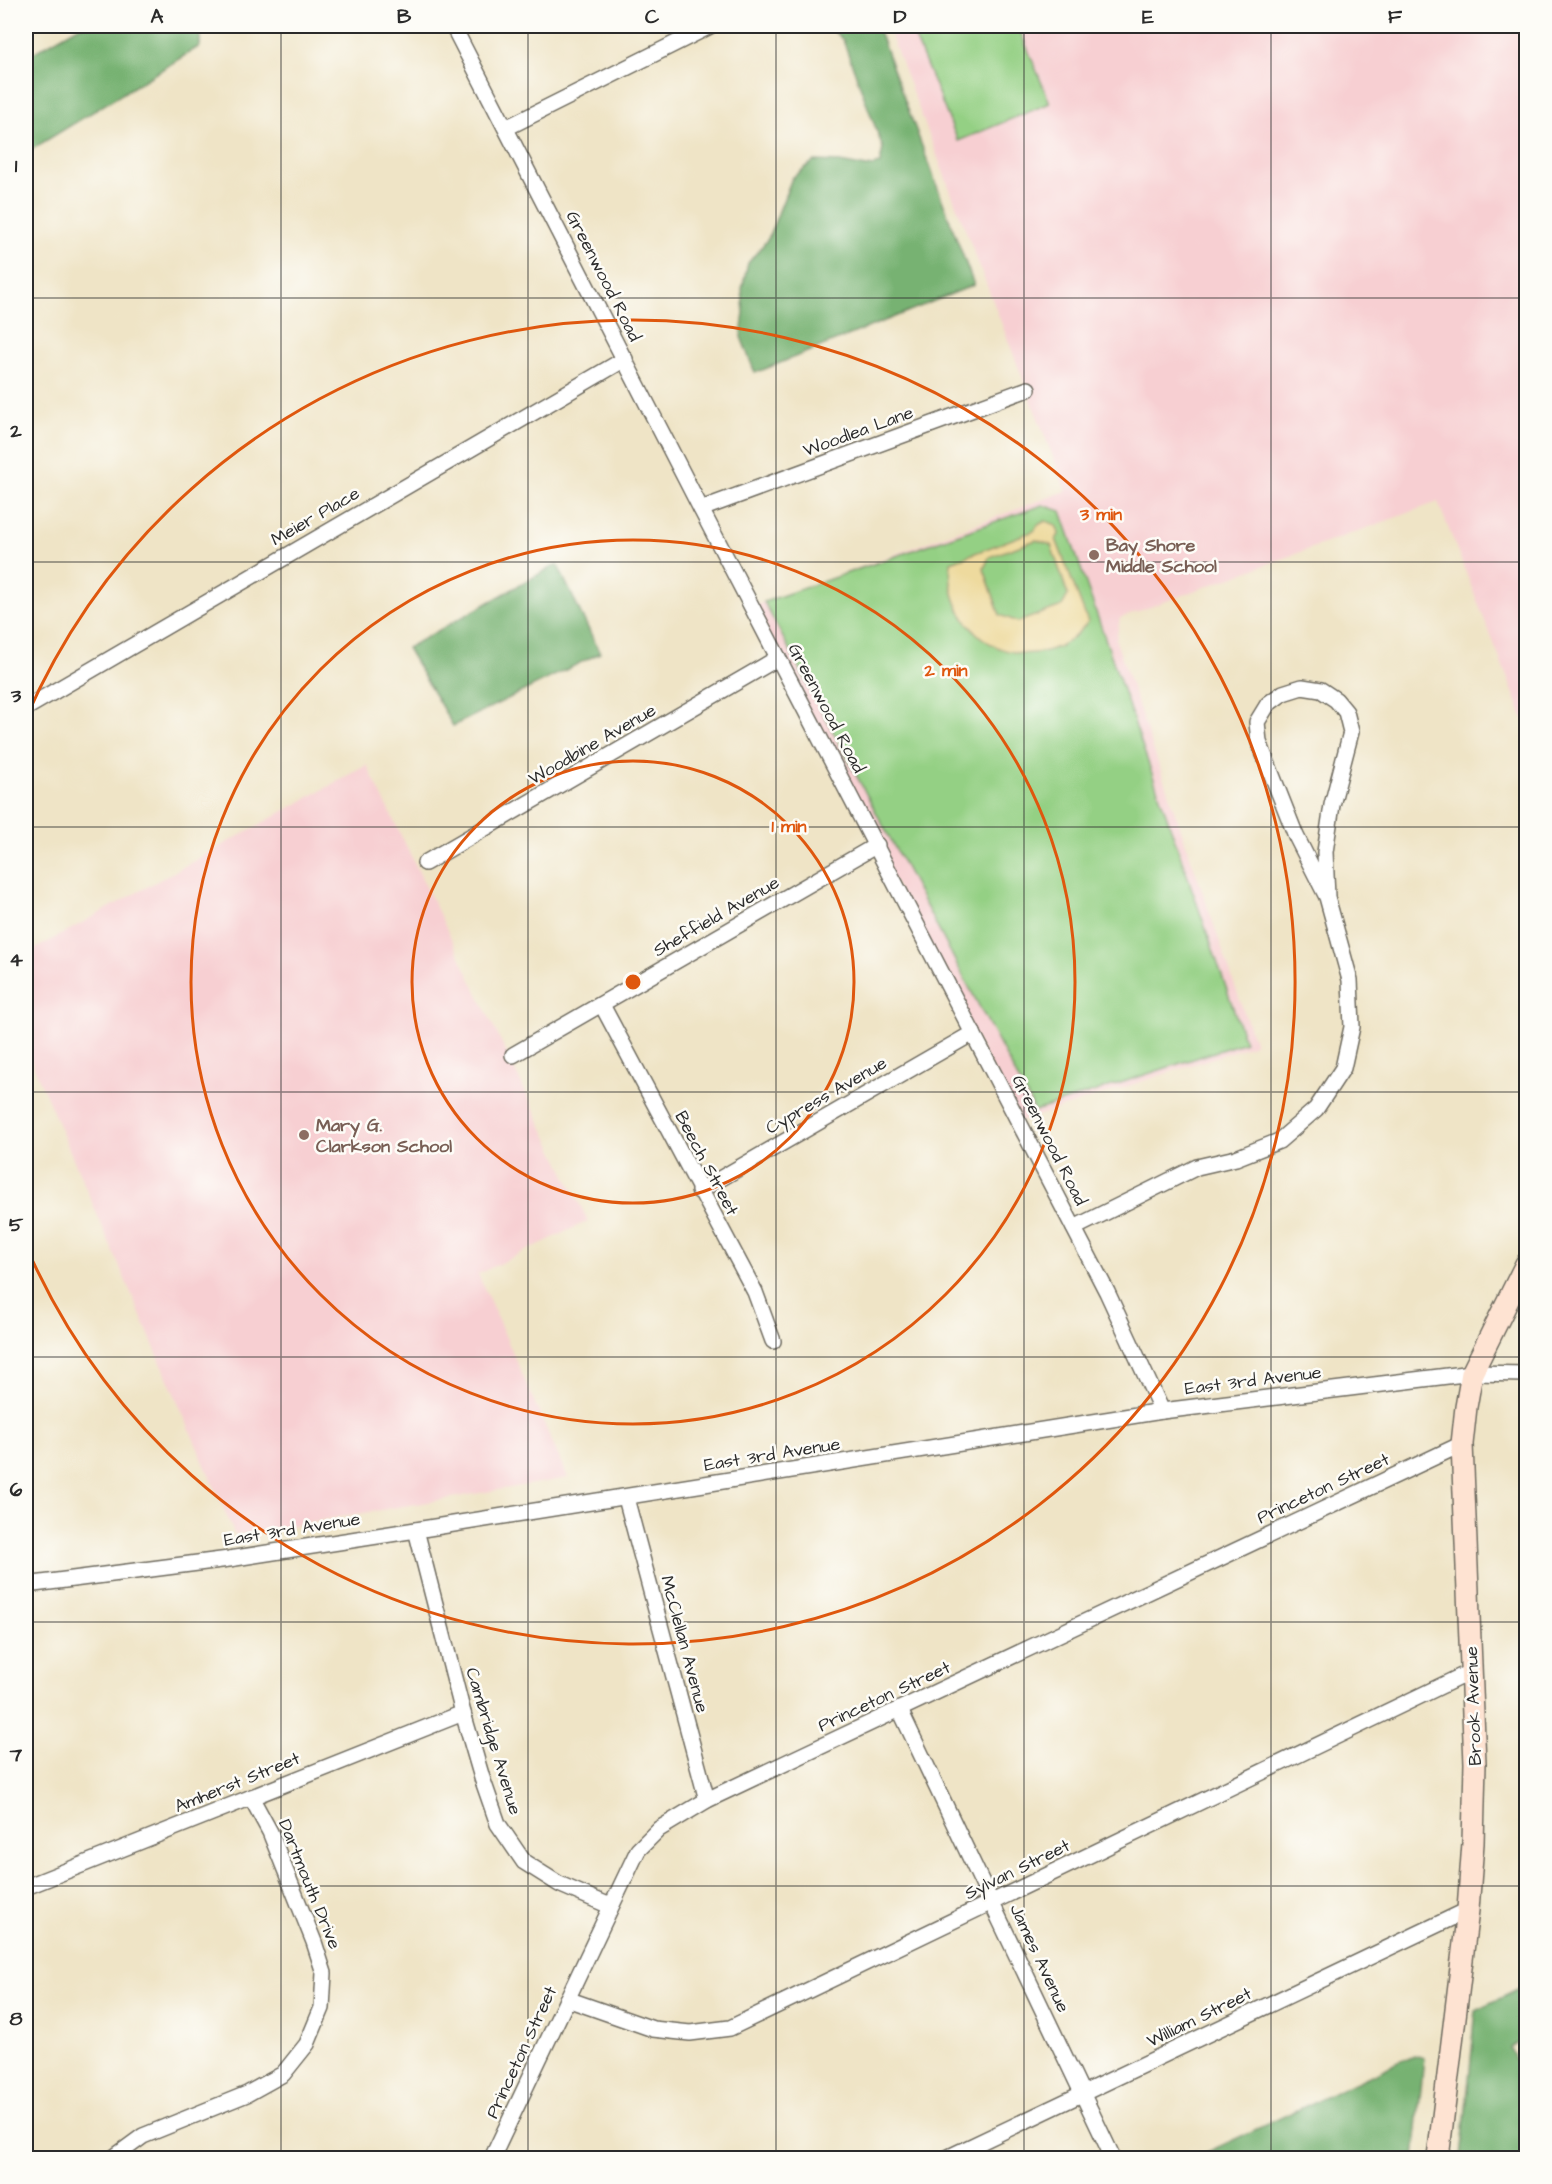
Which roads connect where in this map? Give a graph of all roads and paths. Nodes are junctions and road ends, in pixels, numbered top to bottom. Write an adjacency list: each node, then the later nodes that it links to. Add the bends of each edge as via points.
1 (453, 26): 3 (street, Greenwood Road)
2 (710, 26): 3 (street)
3 (506, 128): 4 (street, Greenwood Road)
4 (625, 359): 6 (street, Greenwood Road); 8 (street, Meier Place)
5 (1028, 389): 6 (street, Woodlea Lane)
6 (701, 509): 7 (street, Greenwood Road)
7 (778, 658): 9 (street, Greenwood Road); 10 (street, Woodbine Avenue)
8 (26, 708)
9 (877, 845): 12 (street, Sheffield Avenue); 13 (street, Greenwood Road)
10 (425, 863)
11 (1327, 897): 11 (street, via 1296,836 1259,742 1257,722 1268,704 1283,693 1302,687 1322,690 1336,700 1346,712 1351,732 1332,805 1325,852); 16 (street, via 1350,980 1352,1027 1343,1068 1316,1109 1279,1141 1236,1158 1197,1167)
12 (602, 1005): 14 (street, Sheffield Avenue); 15 (street, Beech Street)
13 (972, 1034): 15 (street, Cypress Avenue); 16 (street, Greenwood Road)
14 (513, 1055)
15 (699, 1191): 18 (street, Beech Street, via 755,1292)
16 (1074, 1228): 21 (street, Greenwood Road)
17 (1527, 1264): 19 (street, Brook Avenue)
18 (773, 1341)
19 (1472, 1372): 20 (street, East 3rd Avenue); 21 (street, East 3rd Avenue); 22 (street, Brook Avenue)
20 (1527, 1374)
21 (1162, 1411): 23 (street, East 3rd Avenue)
22 (1462, 1444): 26 (street, Brook Avenue); 27 (street, Princeton Street)
23 (626, 1498): 24 (street, East 3rd Avenue); 30 (street, McClellan Avenue)
24 (416, 1530): 25 (street, East 3rd Avenue); 28 (street, Cambridge Avenue)
25 (26, 1585)
26 (1472, 1671): 32 (street, Sylvan Street); 34 (street, Brook Avenue, via 1475,1764)
27 (900, 1710): 30 (street, Princeton Street); 32 (street, James Avenue)
28 (464, 1713): 29 (street, Amherst Street); 33 (street, Cambridge Avenue, via 498,1824 524,1862 559,1884)
29 (251, 1797): 31 (street, Amherst Street); 37 (street, Dartmouth Drive, via 270,1832 314,1942 324,1973 322,2008 307,2044 283,2074 247,2094 142,2136)
30 (707, 1800): 33 (street, Princeton Street, via 660,1829 638,1851)
31 (26, 1887)
32 (992, 1902): 35 (street, Sylvan Street, via 730,2028 690,2033 652,2029); 36 (street, James Avenue)
33 (610, 1906): 35 (street, Princeton Street)
34 (1468, 1910): 36 (street, William Street); 41 (street, Brook Avenue)
35 (567, 1999): 38 (street, Princeton Street)
36 (1082, 2095): 39 (street, William Street); 40 (street, James Avenue)
37 (113, 2158)
38 (492, 2158)
39 (947, 2158)
40 (1113, 2158)
41 (1438, 2158)

